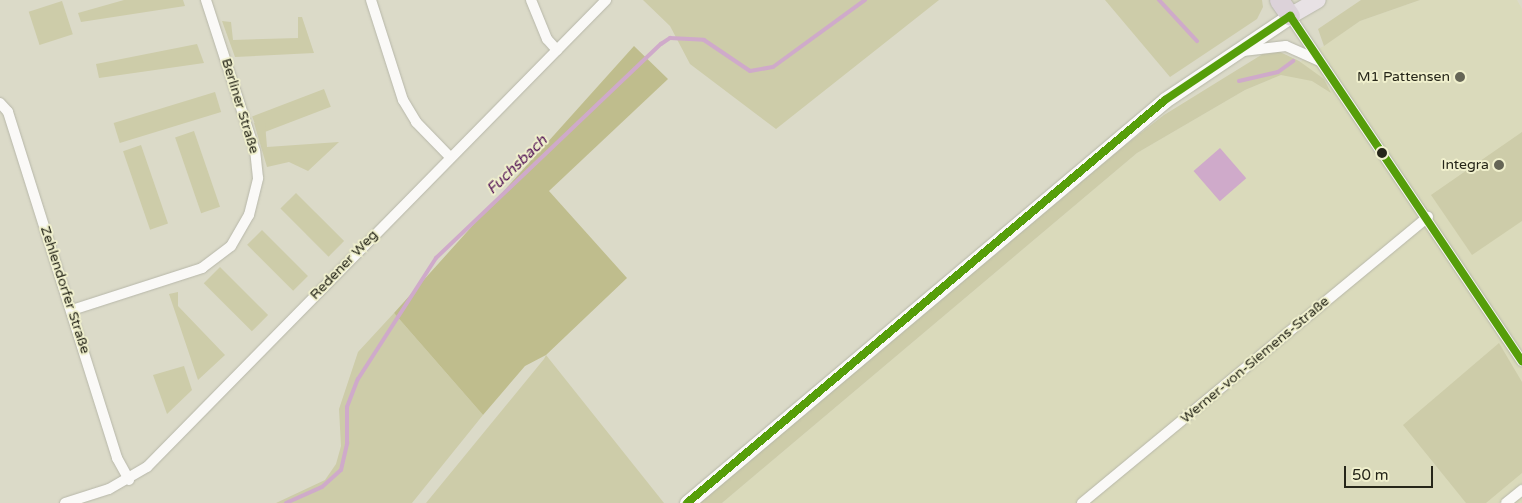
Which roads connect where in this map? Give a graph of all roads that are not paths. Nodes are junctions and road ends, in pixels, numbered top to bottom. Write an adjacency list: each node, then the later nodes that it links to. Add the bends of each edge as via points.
1 (206, 0): 14 (street, Berliner Straße, via 255,151 258,178 249,215 231,246 202,268)
2 (371, 0): 12 (street, via 407,108)
3 (531, 0): 8 (street, via 546,38)
4 (606, 0): 8 (street, Redener Weg)
5 (1279, 0): 7 (highway)
6 (1318, 0): 7 (main road)
7 (1290, 16): 9 (street); 10 (street)
8 (557, 50): 12 (street, Redener Weg)
9 (1231, 54): 10 (street, via 1286,46); 19 (street, via 1120,138)
10 (1320, 62): 13 (street)
11 (0, 102): 14 (street, Zehlendorfer Straße, via 8,112)
12 (450, 158): 16 (street, Redener Weg, via 152,461)
13 (1428, 217): 15 (street); 20 (street, Werner-von-Siemens-Straße)
14 (72, 310): 16 (street, Zehlendorfer Straße, via 117,458)
15 (1522, 361)
16 (128, 480): 18 (street, Redener Weg)
17 (1522, 490): 21 (street)
18 (65, 503)
19 (687, 503)
20 (1082, 503)
21 (1506, 503)

